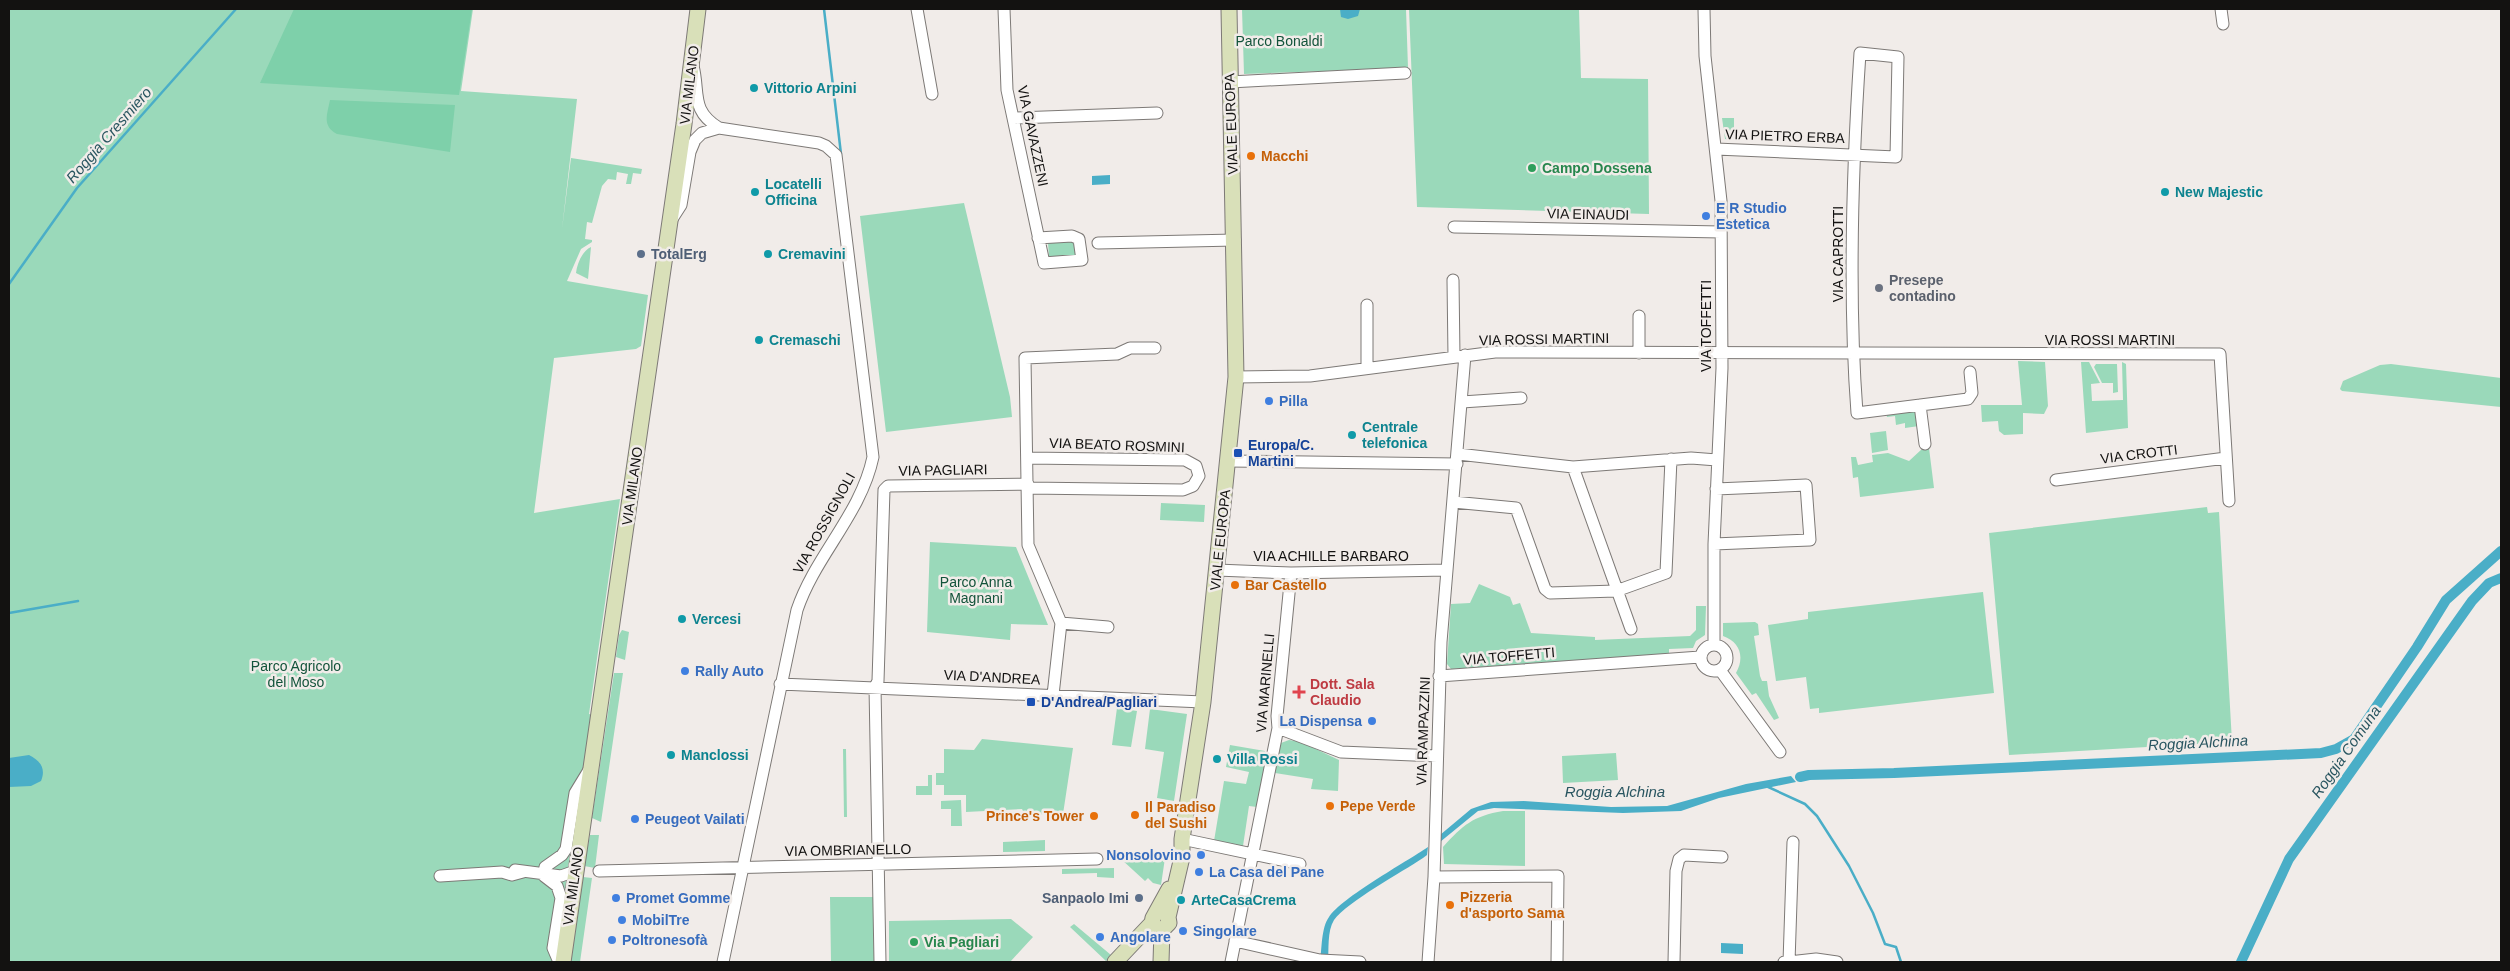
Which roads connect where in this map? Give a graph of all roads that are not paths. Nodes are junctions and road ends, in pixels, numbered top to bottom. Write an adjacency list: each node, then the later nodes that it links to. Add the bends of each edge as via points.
1 (698, 9): 8 (street, VIA MILANO)
2 (917, 9): 11 (street)
3 (1004, 9): 13 (street, VIA GAVAZZENI, via 1007,90)
4 (1229, 9): 10 (street, VIALE EUROPA)
5 (1704, 9): 16 (street, VIA TOFFETTI, via 1705,56)
6 (2222, 9): 7 (street)
7 (2223, 24)
8 (692, 63): 14 (street, VIA MILANO); 15 (street, via 698,84 697,104 700,113)
9 (1405, 73): 10 (street)
10 (1230, 82): 22 (street, VIALE EUROPA)
11 (932, 94)
12 (1158, 113): 13 (street)
13 (1014, 118): 21 (street, VIA GAVAZZENI)
14 (684, 124): 15 (street, VIA ROSSIGNOLI, via 693,128); 18 (street, VIA MILANO)
15 (713, 127): 18 (street, via 695,140 681,205); 63 (street, VIA ROSSIGNOLI, via 819,143 836,155 873,457 863,490 802,595)
16 (1716, 149): 17 (street, VIA PIETRO ERBA); 20 (street, VIA TOFFETTI)
17 (1854, 154): 17 (street, VIA PIETRO ERBA, via 1896,157 1898,57 1860,54); 30 (street, VIA CAPROTTI)
18 (670, 223): 70 (street, VIA MILANO)
19 (1454, 227): 20 (street, VIA EINAUDI)
20 (1721, 232): 29 (street, VIA TOFFETTI)
21 (1038, 238)
22 (1235, 240): 23 (street); 34 (street, VIALE EUROPA)
23 (1098, 243)
24 (1453, 280): 31 (street, VIA RAMPAZZINI)
25 (1367, 305): 32 (street)
26 (1639, 316): 28 (street)
27 (1155, 348): 39 (street, via 1130,348 1116,354 1025,358)
28 (1639, 353): 29 (street, VIA ROSSI MARTINI); 31 (street, VIA ROSSI MARTINI, via 1494,352)
29 (1722, 353): 30 (street, VIA ROSSI MARTINI); 43 (street, VIA TOFFETTI)
30 (1853, 355): 37 (street, via 1857,413); 40 (street, VIA ROSSI MARTINI, via 2220,354)
31 (1460, 356): 32 (street, VIA ROSSI MARTINI); 36 (street, VIA RAMPAZZINI)
32 (1367, 368): 34 (street, VIA ROSSI MARTINI, via 1310,376)
33 (1970, 372): 37 (street, via 1972,393 1968,399)
34 (1236, 377): 44 (street, VIALE EUROPA)
35 (1521, 398): 36 (street)
36 (1462, 402): 41 (street, VIA RAMPAZZINI)
37 (1920, 405): 38 (street)
38 (1925, 444)
39 (1027, 458): 47 (street); 47 (street, VIA BEATO ROSMINI, via 1185,460 1196,466 1199,476 1193,486 1183,490)
40 (2226, 458): 46 (street, VIA CROTTI); 49 (street, VIA ROSSI MARTINI)
41 (1458, 459): 44 (street); 45 (street); 50 (street, VIA RAMPAZZINI)
42 (1671, 459): 43 (street); 45 (street); 55 (street, via 1666,574)
43 (1717, 460): 48 (street, VIA TOFFETTI)
44 (1228, 461): 52 (street, VIALE EUROPA)
45 (1573, 466): 55 (street)
46 (2056, 480)
47 (1028, 486): 56 (street, via 1028,545); 64 (street, VIA PAGLIARI, via 888,486 884,490 878,681)
48 (1716, 489): 51 (street, VIA TOFFETTI); 51 (street, via 1806,485 1810,540)
49 (2229, 501)
50 (1453, 502): 53 (street, VIA RAMPAZZINI); 55 (street, via 1516,508 1545,589 1550,593)
51 (1714, 544): 59 (street, VIA TOFFETTI)
52 (1217, 570): 54 (street, VIA ACHILLE BARBARO); 66 (street, VIALE EUROPA)
53 (1446, 570): 54 (street, VIA ACHILLE BARBARO); 62 (street, VIA RAMPAZZINI)
54 (1291, 573): 67 (street, VIA MARINELLI)
55 (1616, 591): 58 (street)
56 (1062, 623): 57 (street); 65 (street)
57 (1108, 627)
58 (1630, 629)
59 (1714, 645): 60 (street, via 1703,650); 61 (street, via 1727,655 1726,664)
60 (1700, 657): 61 (street, via 1708,671); 62 (street, VIA TOFFETTI)
61 (1720, 670): 68 (street)
62 (1440, 676): 69 (street, VIA RAMPAZZINI)
63 (780, 684): 64 (street, VIA D'ANDREA); 78 (street, VIA ROSSIGNOLI)
64 (874, 687): 65 (street, VIA D'ANDREA); 76 (street, VIA PAGLIARI)
65 (1053, 695): 66 (street, VIA D'ANDREA)
66 (1202, 702): 71 (street, VIALE EUROPA)
67 (1278, 728): 69 (street, via 1341,752); 73 (street, VIA MARINELLI)
68 (1780, 752)
69 (1437, 756): 83 (street, VIA RAMPAZZINI)
70 (590, 769): 80 (street, via 576,793 566,849 562,856); 81 (street, VIA MILANO)
71 (1182, 839): 73 (street); 84 (street, VIALE EUROPA)
72 (1793, 842): 98 (street)
73 (1253, 854): 77 (street); 85 (street, VIA MARINELLI)
74 (1722, 857): 96 (street, via 1684,856 1678,864)
75 (1097, 859): 76 (street, VIA OMBRIANELLO)
76 (878, 864): 78 (street, VIA OMBRIANELLO); 89 (street, VIA PAGLIARI)
77 (1300, 864)
78 (743, 867): 79 (street, VIA OMBRIANELLO); 88 (street, VIA ROSSIGNOLI)
79 (599, 870)
80 (541, 871): 81 (street, via 561,876); 82 (street, via 523,872 511,868 502,872); 86 (street, via 557,886 561,898 553,948)
81 (575, 871): 87 (street, VIA MILANO)
82 (440, 876)
83 (1434, 877): 94 (street, VIA RAMPAZZINI); 95 (street, via 1558,876)
84 (1160, 921): 90 (street); 91 (street)
85 (1236, 941): 92 (street, VIA MARINELLI); 93 (street, via 1329,960)
86 (559, 962)
87 (563, 962)
88 (723, 962)
89 (880, 962)
90 (1115, 962)
91 (1161, 962)
92 (1231, 962)
93 (1360, 962)
94 (1428, 962)
95 (1557, 962)
96 (1674, 962)
97 (1784, 962): 98 (street)
98 (1789, 962): 99 (street, via 1816,959)
99 (1837, 962)

